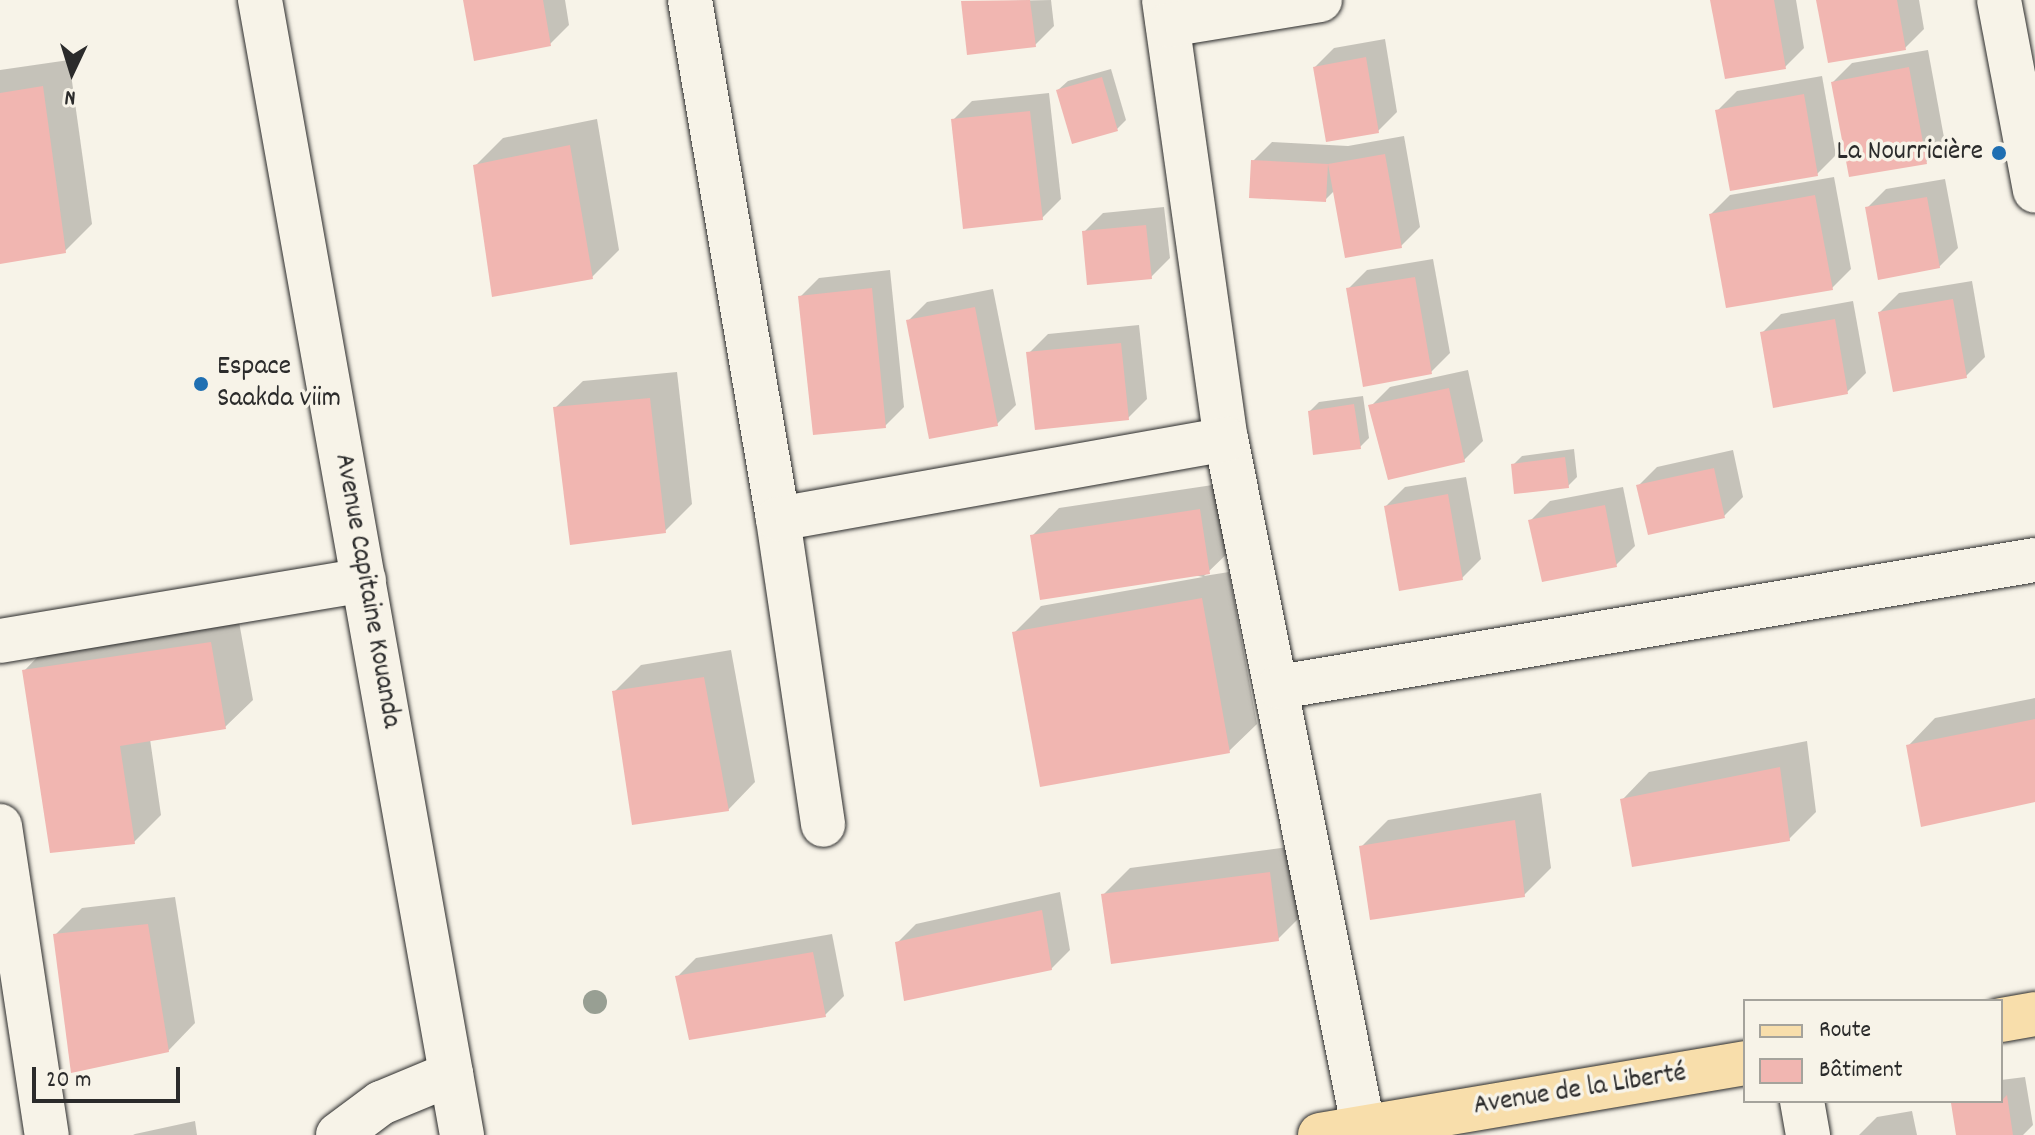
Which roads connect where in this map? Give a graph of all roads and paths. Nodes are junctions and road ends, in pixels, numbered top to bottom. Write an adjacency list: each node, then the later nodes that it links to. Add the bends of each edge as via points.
1 (260, 0): 10 (street, Avenue Capitaine Kouanda)
2 (690, 0): 8 (street)
3 (1320, 0): 5 (street)
4 (1999, 0): 6 (street)
5 (1166, 12): 7 (street)
6 (2035, 191)
7 (1226, 439): 8 (street); 12 (street)
8 (778, 519): 13 (street)
9 (2035, 560): 12 (street)
10 (364, 580): 11 (street); 18 (street, Avenue Capitaine Kouanda)
11 (0, 641)
12 (1279, 687): 20 (street)
13 (823, 825)
14 (0, 826): 21 (street)
15 (2035, 1014): 16 (main road)
16 (2003, 1020)
17 (1743, 1063): 20 (main road, Avenue de la Liberté)
18 (451, 1074): 22 (street, via 381,1103); 23 (street, Avenue Capitaine Kouanda)
19 (1802, 1103): 25 (street)
20 (1365, 1131): 24 (main road, Avenue de la Liberté)
21 (47, 1135)
22 (338, 1135)
23 (462, 1135)
24 (1320, 1135)
25 (1808, 1135)

